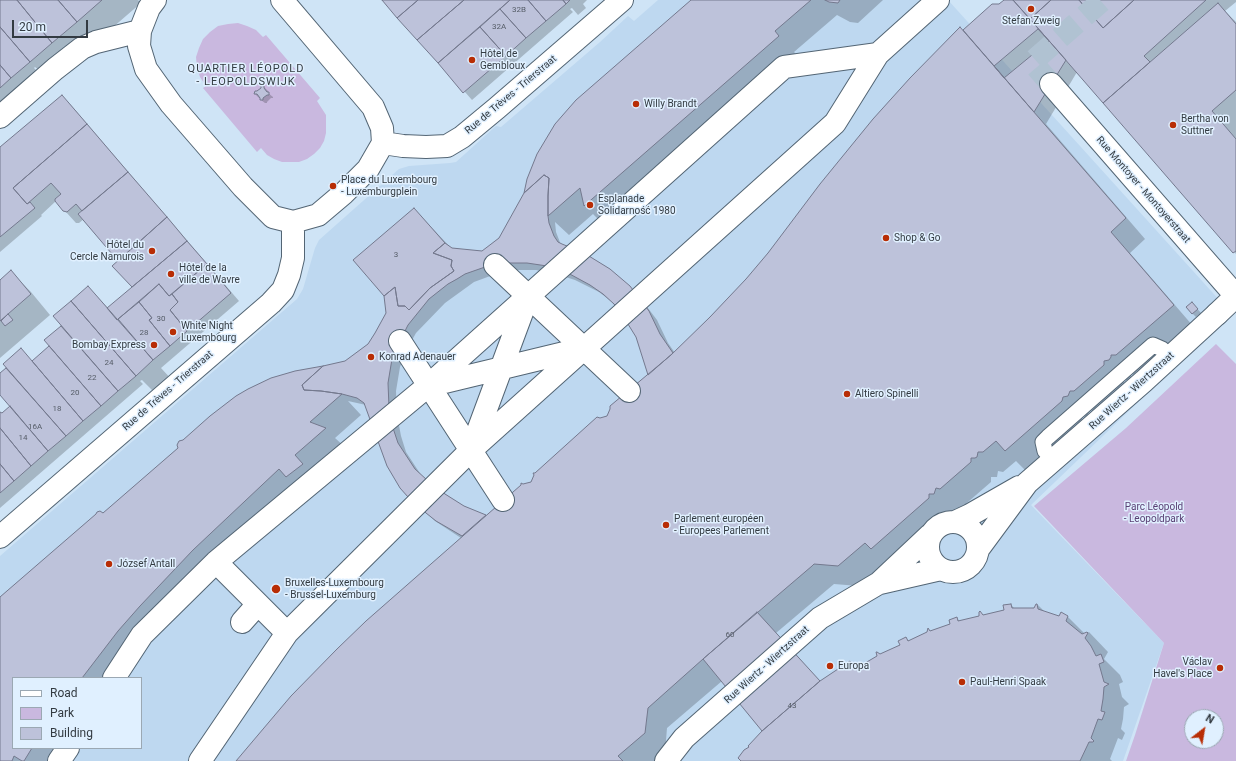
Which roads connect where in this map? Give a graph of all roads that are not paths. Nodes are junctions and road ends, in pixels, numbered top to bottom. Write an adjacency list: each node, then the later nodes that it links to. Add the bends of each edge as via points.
1 (155, 0): 5 (street)
2 (282, 0): 9 (street, via 373,107 382,128)
3 (622, 0): 9 (street, Rue de Trèves - Trierstraat, via 497,108 447,146)
4 (938, 0): 6 (street)
5 (140, 31): 8 (street, via 82,48); 10 (street, via 140,46 146,69 171,104 222,165 273,217)
6 (878, 54): 12 (street, via 784,67); 15 (street, via 835,123)
7 (1051, 84): 13 (street, Rue Montoyer - Montoyerstraat)
8 (0, 117)
9 (383, 143): 10 (street, via 368,169 344,194 318,215)
10 (293, 222): 24 (street, Rue de Trèves - Trierstraat, via 293,258 289,275 282,290 271,303)
11 (495, 265): 12 (street)
12 (528, 296): 15 (street); 16 (street); 17 (street)
13 (1236, 296): 20 (street, Rue Wiertz - Wiertzstraat, via 1171,357)
14 (400, 341): 17 (street)
15 (584, 349): 16 (street); 18 (street); 19 (street)
16 (502, 368): 17 (street); 19 (street)
17 (429, 385): 19 (street); 26 (street)
18 (629, 391)
19 (471, 450): 21 (street); 31 (street)
20 (1027, 483): 22 (street, Rue Wiertz - Wiertzstraat); 25 (street, Rue Wiertz - Wiertzstraat)
21 (503, 500)
22 (955, 522): 23 (street, Rue Wiertz - Wiertzstraat, via 945,523); 25 (street, via 969,527 978,540)
23 (930, 535): 27 (street, via 929,554 933,563); 28 (street, Rue Wiertz - Wiertzstraat)
24 (0, 537)
25 (979, 548): 27 (street, Rue Wiertz - Wiertzstraat, via 978,555 969,567 955,573)
26 (216, 562): 29 (street); 32 (street, via 142,635)
27 (941, 569): 28 (street, Rue Wiertz - Wiertzstraat)
28 (879, 583): 36 (street, Rue Wiertz - Wiertzstraat, via 820,618 684,738)
29 (258, 604): 30 (street); 31 (street)
30 (242, 622)
31 (287, 633): 35 (street)
32 (115, 677)
33 (67, 749): 34 (street)
34 (59, 761)
35 (200, 761)
36 (666, 761)

